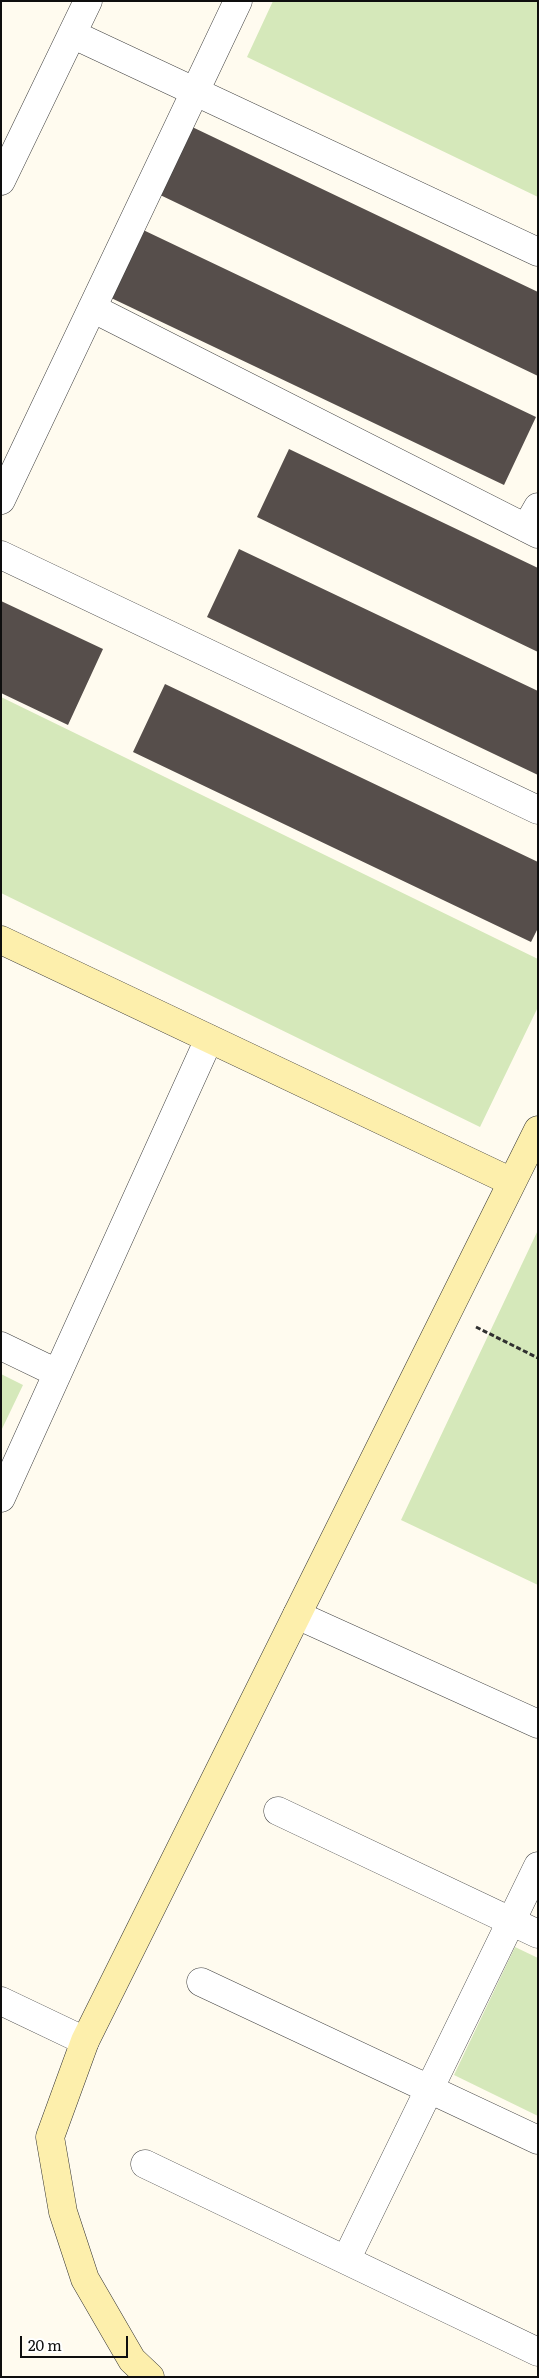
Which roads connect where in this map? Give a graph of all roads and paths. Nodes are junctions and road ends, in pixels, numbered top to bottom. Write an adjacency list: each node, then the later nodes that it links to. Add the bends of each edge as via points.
1 (88, 1): 3 (street)
2 (238, 1): 4 (street)
3 (72, 34): 4 (street); 5 (street)
4 (194, 91): 6 (street); 7 (street)
5 (1, 181)
6 (538, 252)
7 (92, 308): 8 (street); 9 (street)
8 (1, 500)
9 (534, 523)
10 (1, 555): 11 (street)
11 (538, 810)
12 (1, 940): 13 (street)
13 (209, 1038): 15 (street); 19 (street)
14 (538, 1130): 15 (street)
15 (512, 1182): 16 (street)
16 (447, 1312): 18 (path); 21 (street)
17 (1, 1346): 19 (street)
18 (538, 1358)
19 (58, 1373): 20 (street)
20 (1, 1498)
21 (297, 1615): 22 (street); 29 (street)
22 (538, 1724)
23 (278, 1811): 25 (street)
24 (538, 1866): 25 (street)
25 (512, 1922): 26 (street); 30 (street)
26 (538, 1934)
27 (200, 1982): 30 (street)
28 (1, 2001): 29 (street)
29 (85, 2041): 35 (street, via 50,2137 63,2212 85,2279 132,2360)
30 (430, 2090): 31 (street); 33 (street)
31 (538, 2140)
32 (145, 2164): 33 (street)
33 (346, 2260): 34 (street)
34 (538, 2352)
35 (150, 2377)

